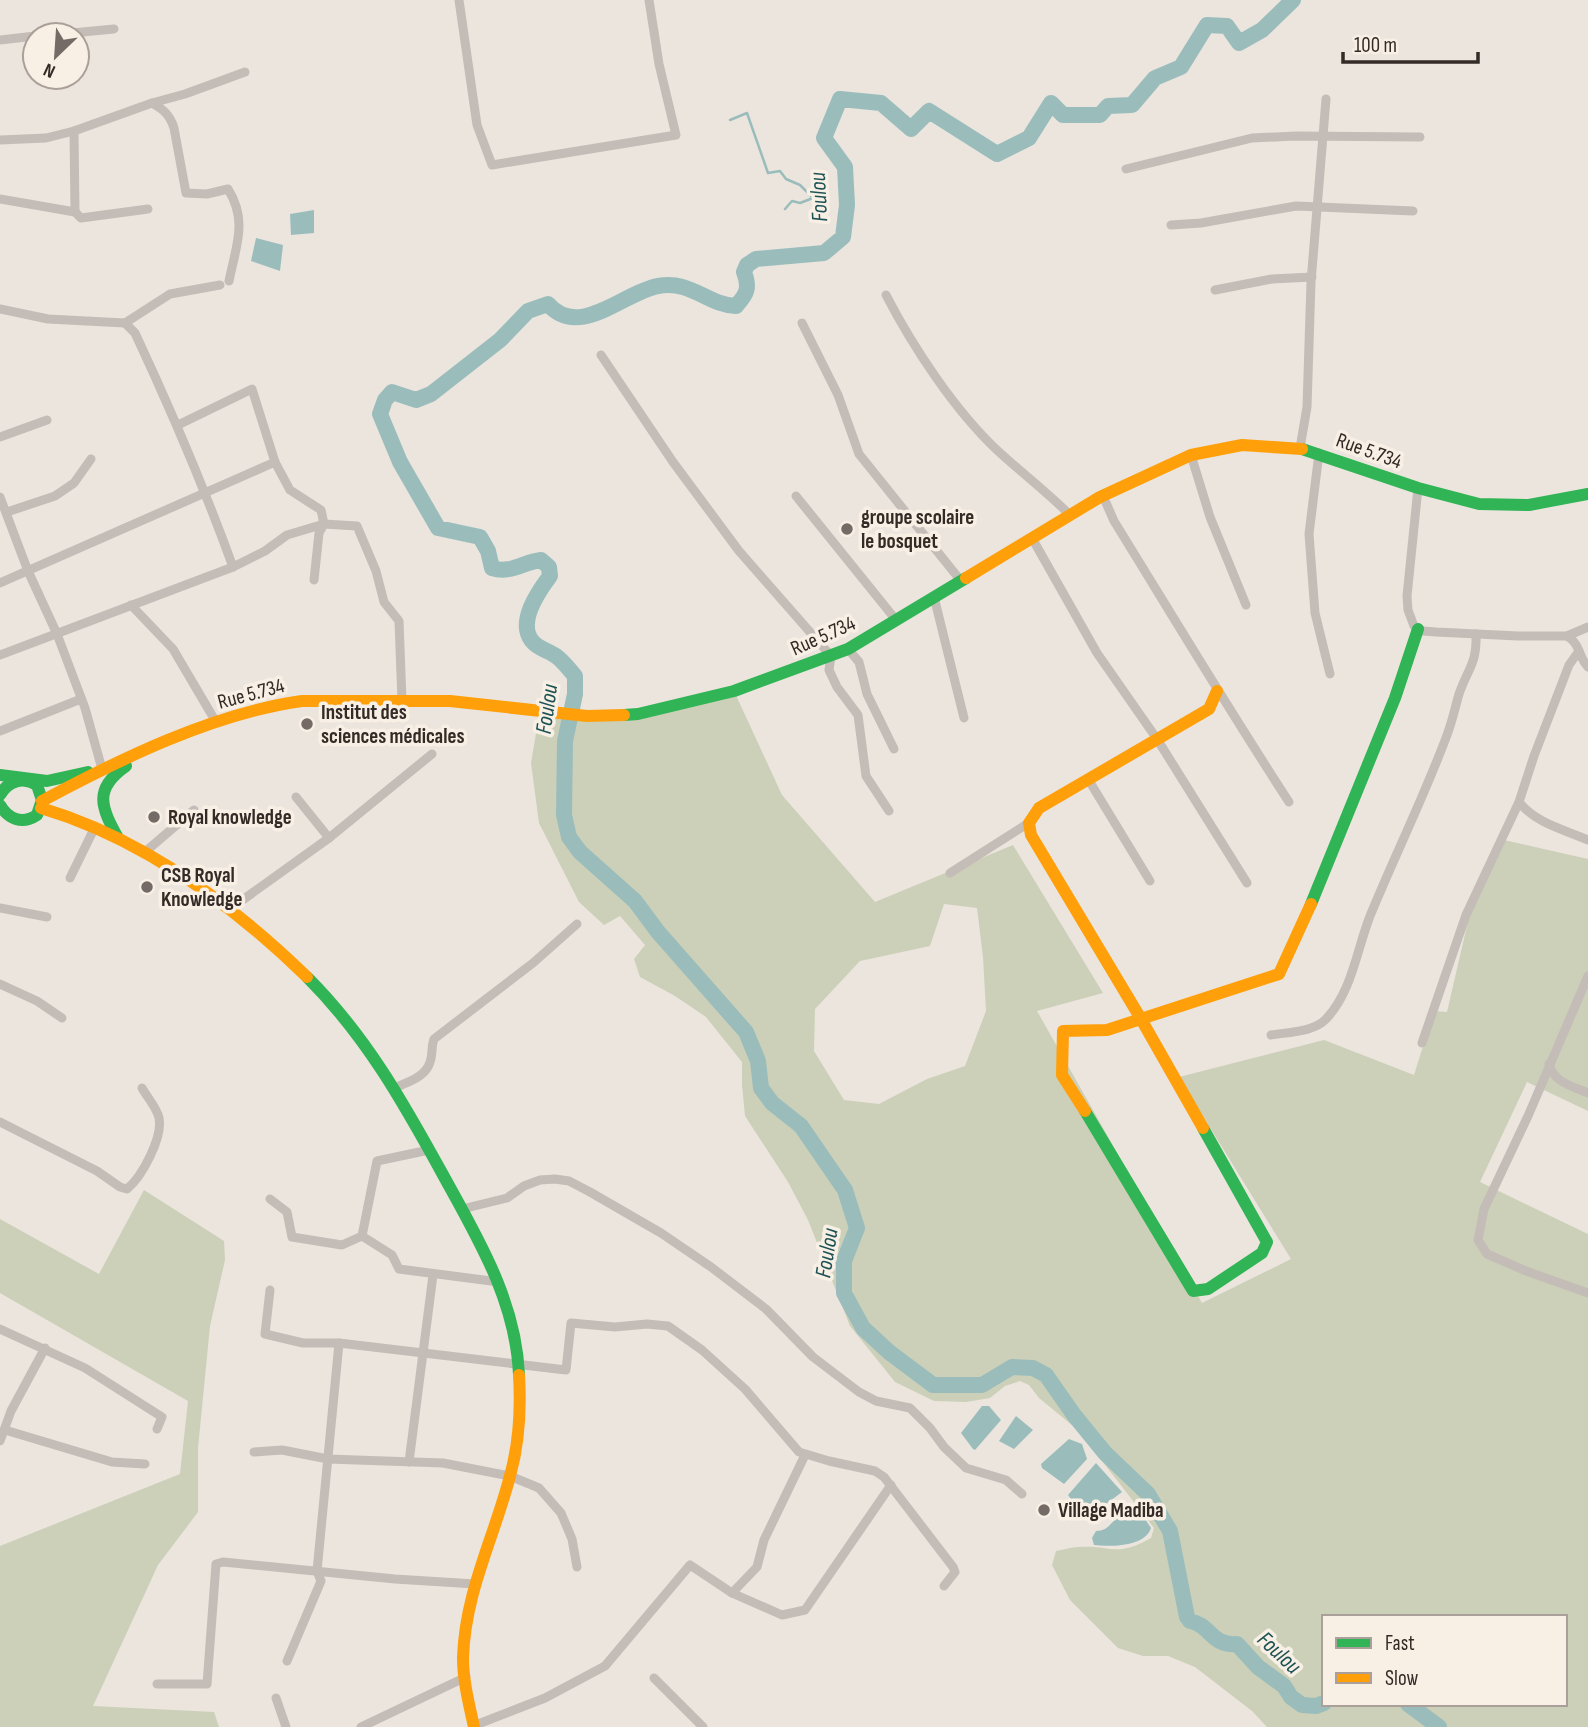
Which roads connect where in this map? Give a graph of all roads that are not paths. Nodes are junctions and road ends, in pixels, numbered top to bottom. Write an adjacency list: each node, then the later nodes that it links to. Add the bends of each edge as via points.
1 (459, 0): 2 (street, via 477,125 492,165 676,135)
2 (649, 0)
3 (114, 29): 4 (street)
4 (91, 31)
5 (21, 38): 6 (street)
6 (0, 40)
7 (245, 72): 9 (street)
8 (1326, 99): 11 (street)
9 (152, 103): 10 (street); 25 (street, via 171,120 186,193 228,189 237,204 240,228 225,283 170,294)
10 (74, 131): 13 (street, via 46,138); 19 (street)
11 (1322, 136): 12 (street); 14 (street, via 1252,138); 16 (street)
12 (1420, 137)
13 (0, 140)
14 (1126, 169)
15 (0, 199): 19 (street)
16 (1317, 206): 18 (street); 20 (street); 21 (street)
17 (148, 209): 19 (street, via 81,218)
18 (1413, 211)
19 (75, 212)
20 (1171, 225)
21 (1312, 277): 22 (street); 31 (street, via 1307,407)
22 (1215, 290)
23 (887, 295): 43 (street, via 904,330 971,422)
24 (0, 309): 25 (street, via 48,319)
25 (125, 323): 29 (street, via 135,333)
26 (802, 323): 49 (street, via 838,395 859,454)
27 (601, 355): 63 (street, via 739,551)
28 (47, 420): 30 (street)
29 (178, 425): 35 (street, via 252,389); 37 (street)
30 (0, 437)
31 (1300, 448): 32 (street, Rue 5.734); 33 (street, Rue 5.734, via 1242,446)
32 (1319, 453): 36 (street, Rue 5.734); 65 (street, via 1309,534 1315,613)
33 (1191, 455): 40 (street, Rue 5.734); 53 (street, via 1210,517)
34 (92, 459): 42 (street, via 74,483 55,496)
35 (275, 461): 37 (street); 44 (street, via 290,490 321,510)
36 (1418, 488): 38 (street, Rue 5.734, via 1479,504 1529,505); 56 (street, via 1407,596 1411,621)
37 (206, 491): 46 (street); 47 (street)
38 (1588, 494)
39 (796, 496): 54 (street)
40 (1103, 496): 43 (street, Rue 5.734); 66 (street)
41 (0, 497): 42 (street)
42 (7, 512): 47 (street)
43 (1070, 515): 45 (street, Rue 5.734)
44 (324, 524): 46 (street, via 287,534); 48 (street); 68 (street, via 357,526 384,602 399,621)
45 (1032, 538): 49 (street, Rue 5.734); 72 (street, via 1097,653)
46 (233, 567): 52 (street)
47 (28, 571): 50 (street); 57 (street)
48 (314, 580)
49 (961, 581): 51 (street, Rue 5.734)
50 (0, 583)
51 (934, 597): 54 (street, Rue 5.734); 69 (street)
52 (131, 605): 57 (street); 70 (street, via 173,649)
53 (1247, 605)
54 (897, 620): 60 (street, Rue 5.734)
55 (1588, 627): 59 (street)
56 (1418, 629): 58 (street); 107 (street, via 1349,815 1279,974)
57 (57, 634): 62 (street); 67 (street)
58 (1476, 634): 59 (street); 108 (street, via 1475,659 1447,735 1339,1000 1315,1027)
59 (1567, 636): 61 (street)
60 (848, 649): 63 (street, Rue 5.734); 74 (street, via 859,662 867,694)
61 (1579, 651): 64 (street); 83 (street, via 1569,665)
62 (0, 655)
63 (831, 656): 68 (street, Rue 5.734, via 734,691 638,714 587,716 450,701); 87 (street, via 829,670 858,715 866,776)
64 (1588, 667)
65 (1330, 674)
66 (1217, 691): 72 (street, via 1209,709); 82 (street)
67 (81, 699): 71 (street); 76 (street)
68 (402, 701): 70 (street, Rue 5.734, via 302,701)
69 (964, 718)
70 (216, 722): 73 (street, Rue 5.734)
71 (0, 731)
72 (1157, 739): 79 (street); 99 (street)
73 (166, 743): 76 (street, Rue 5.734); 92 (street, via 114,773 106,783 101,796 103,810)
74 (894, 748)
75 (432, 754): 93 (street)
76 (102, 769): 78 (street, via 47,781); 85 (street, Rue 5.734)
77 (0, 775): 78 (street)
78 (24, 779): 80 (street, via 11,781); 85 (street, via 39,789)
79 (1088, 779): 90 (street, via 1040,808); 98 (street)
80 (0, 795)
81 (296, 797): 93 (street)
82 (1289, 802)
83 (1519, 802): 94 (street, via 1539,820); 109 (street, via 1466,915)
84 (0, 805): 88 (street, via 6,816)
85 (42, 805): 88 (street); 92 (street)
86 (194, 810): 95 (street)
87 (889, 811)
88 (26, 820): 89 (street); 91 (street, via 52,819)
89 (0, 823)
90 (1027, 824): 96 (street); 107 (street)
91 (93, 831): 92 (street); 97 (street)
92 (114, 837): 95 (street)
93 (329, 838): 101 (street)
94 (1588, 840)
95 (145, 852): 101 (street)
96 (950, 873)
97 (70, 878)
98 (1150, 881)
99 (1247, 883)
100 (0, 908): 102 (street)
101 (230, 909): 112 (street, via 327,997)
102 (47, 917)
103 (577, 924): 112 (street, via 434,1040 427,1068)
104 (1588, 975): 110 (street)
105 (0, 984): 106 (street)
106 (62, 1018)
107 (1141, 1019): 107 (street, via 1267,1242 1262,1253 1209,1289 1193,1291 1062,1076 1063,1031 1107,1030)
108 (1271, 1035)
109 (1422, 1043)
110 (1549, 1064): 113 (street, via 1555,1077); 122 (street, via 1485,1209 1478,1240 1487,1254)
111 (142, 1088): 114 (street, via 158,1114 157,1136 142,1174 127,1189)
112 (395, 1088): 115 (street)
113 (1588, 1093)
114 (0, 1122)
115 (429, 1150): 117 (street); 118 (street, via 377,1161)
116 (270, 1199): 118 (street, via 287,1212 292,1237 342,1245)
117 (462, 1209): 120 (street); 140 (street, via 507,1198 540,1180 569,1181 662,1233 711,1267 859,1392 910,1409 966,1468 1006,1480)
118 (362, 1236): 119 (street, via 392,1255 399,1269)
119 (433, 1275): 120 (street); 126 (street)
120 (499, 1282): 127 (street, via 509,1307)
121 (270, 1290): 124 (street, via 265,1334 303,1343)
122 (1588, 1293)
123 (0, 1329): 125 (street)
124 (340, 1343): 126 (street); 135 (street)
125 (45, 1348): 129 (street); 130 (street, via 162,1417)
126 (424, 1353): 127 (street); 136 (street)
127 (518, 1364): 134 (street, via 566,1370 571,1323 615,1328 668,1326 745,1389); 138 (street, via 517,1436)
128 (0, 1406): 129 (street)
129 (10, 1411): 131 (street)
130 (157, 1429)
131 (5, 1430): 132 (street); 137 (street, via 112,1462)
132 (0, 1440)
133 (254, 1452): 135 (street, via 282,1450)
134 (805, 1455): 139 (street, via 875,1471); 145 (street, via 764,1541 757,1567)
135 (328, 1459): 136 (street); 142 (street)
136 (409, 1462): 138 (street, via 443,1463)
137 (145, 1464)
138 (510, 1476): 141 (street, via 539,1488 561,1513); 143 (street)
139 (891, 1485): 144 (street, via 953,1567 955,1572); 145 (street, via 805,1610 782,1615)
140 (1022, 1494)
141 (577, 1567)
142 (317, 1571): 143 (street); 146 (street, via 321,1581); 149 (street, via 216,1564 207,1684)
143 (475, 1584): 147 (street, via 463,1651)
144 (944, 1586)
145 (732, 1593): 151 (street, via 690,1565 605,1666 545,1698)
146 (287, 1661)
147 (466, 1677): 151 (street); 153 (street)
148 (654, 1678): 154 (street)
149 (157, 1684)
150 (276, 1698): 152 (street)
151 (474, 1726)
152 (286, 1727)
153 (360, 1727)
154 (703, 1727)

